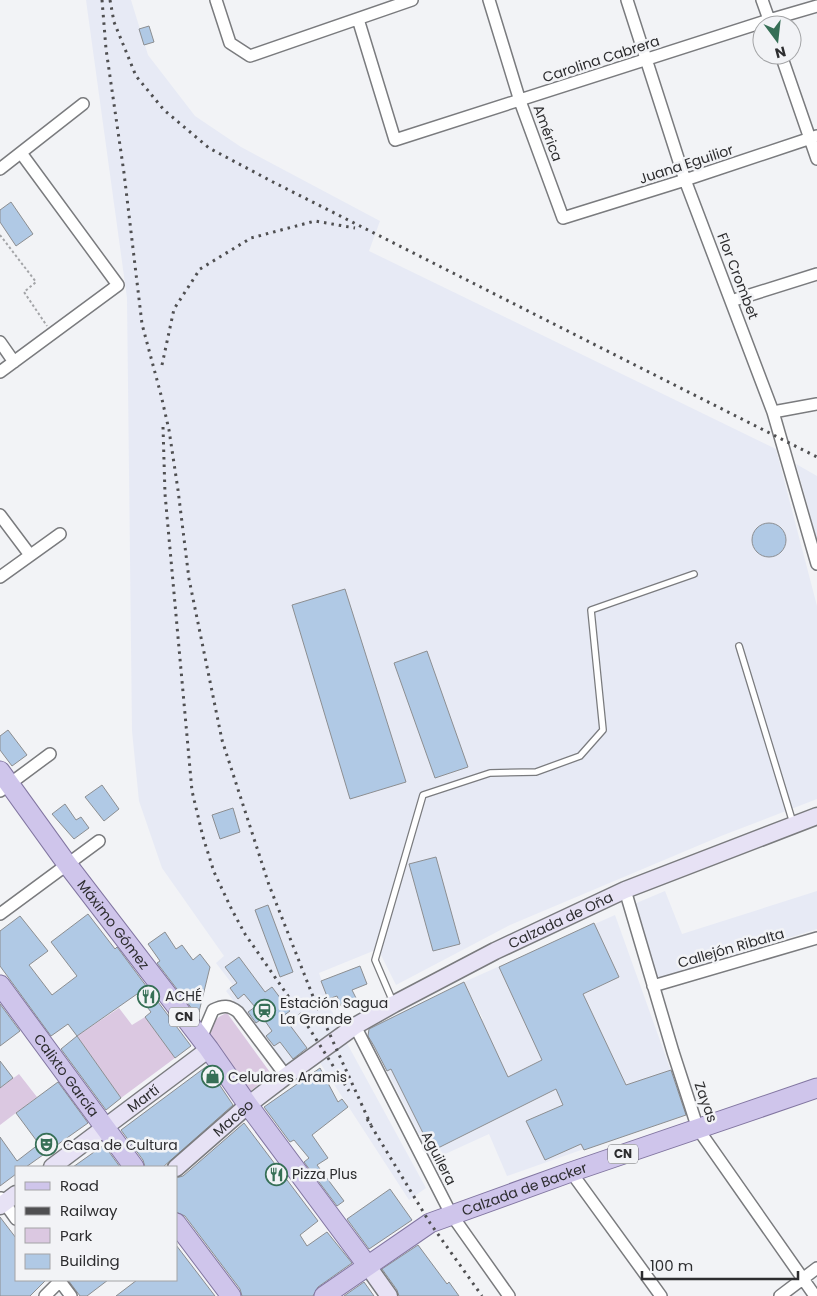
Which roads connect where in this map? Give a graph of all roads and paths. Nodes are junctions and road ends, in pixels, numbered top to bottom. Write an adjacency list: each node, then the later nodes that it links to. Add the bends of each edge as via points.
1 (216, 0): 9 (street, via 230,44 250,56)
2 (412, 0): 9 (street)
3 (489, 0): 13 (street, América)
4 (627, 0): 11 (street, Flor Crombet)
5 (762, 0): 7 (street)
6 (817, 6): 8 (street, Carolina Cabrera)
7 (767, 15)
8 (791, 15)
9 (358, 19): 13 (street, Carolina Cabrera, via 395,140)
10 (752, 28): 11 (street, Carolina Cabrera)
11 (647, 60): 13 (street, Carolina Cabrera); 19 (street, Flor Crombet)
12 (785, 65): 15 (street)
13 (520, 101): 20 (street, América)
14 (83, 104): 16 (street)
15 (813, 137): 17 (street); 19 (street, Juana Eguilior)
16 (20, 153): 18 (street); 24 (street, via 118,285)
17 (817, 159)
18 (0, 169)
19 (685, 180): 20 (street, Juana Eguilior); 23 (street, Flor Crombet)
20 (563, 218)
21 (0, 235): 24 (path, via 36,282 24,292)
22 (817, 274): 23 (street)
23 (732, 301): 29 (street, Flor Crombet)
24 (52, 334): 26 (street)
25 (0, 342): 26 (street)
26 (14, 362): 27 (street)
27 (0, 372)
28 (817, 404): 29 (street)
29 (773, 412): 33 (street, Flor Crombet)
30 (0, 515): 32 (street)
31 (60, 534): 32 (street)
32 (30, 555): 35 (street)
33 (817, 564)
34 (694, 574): 48 (lane, via 592,610 603,730 580,756 536,772 490,773 424,795 375,960)
35 (0, 577)
36 (739, 646): 40 (lane)
37 (50, 754): 38 (street)
38 (3, 782): 42 (main road, Máximo Gómez / CN)
39 (817, 816): 40 (street, Calzada de Oña)
40 (793, 825): 43 (street, Calzada de Oña)
41 (100, 841): 42 (street)
42 (67, 864): 44 (street); 50 (main road, Máximo Gómez / CN)
43 (625, 890): 47 (street, Zayas); 48 (street, Calzada de Oña, via 495,950)
44 (0, 914)
45 (817, 938): 47 (street, Callejón Ribalta)
46 (0, 985): 55 (main road, Calixto García)
47 (653, 986): 56 (street, Zayas)
48 (394, 1004): 49 (street, Calzada de Oña)
49 (354, 1026): 51 (street, Calzada de Oña); 62 (street, Aguilera)
50 (200, 1037): 52 (street, via 213,1010 230,1006); 54 (main road, Máximo Gómez / CN); 55 (street, Martí, via 194,1060)
51 (318, 1052): 52 (street, Maceo)
52 (286, 1076): 54 (street, Maceo)
53 (817, 1088): 56 (main road, Calzada de Backer / CN)
54 (248, 1105): 59 (street, Maceo); 65 (main road, Máximo Gómez / CN)
55 (105, 1128): 57 (street, Martí); 58 (main road, Calixto García)
56 (698, 1129): 60 (main road, Calzada de Backer / CN); 67 (street, Zayas)
57 (53, 1166)
58 (133, 1166)
59 (178, 1166)
60 (571, 1172): 62 (main road, Calzada de Backer / CN); 76 (street)
61 (5, 1200): 63 (street)
62 (452, 1214): 65 (main road, Calzada de Backer / CN, via 430,1223); 75 (street, Aguilera)
63 (15, 1217)
64 (178, 1226): 72 (main road)
65 (367, 1265): 73 (main road, CN); 74 (street, Máximo Gómez)
66 (817, 1268): 67 (street)
67 (802, 1279): 77 (street); 78 (street, Zayas)
68 (59, 1281): 70 (street)
69 (61, 1281): 71 (street)
70 (44, 1296)
71 (71, 1296)
72 (231, 1296)
73 (324, 1296)
74 (389, 1296)
75 (509, 1296)
76 (661, 1296)
77 (780, 1296)
78 (815, 1296)

